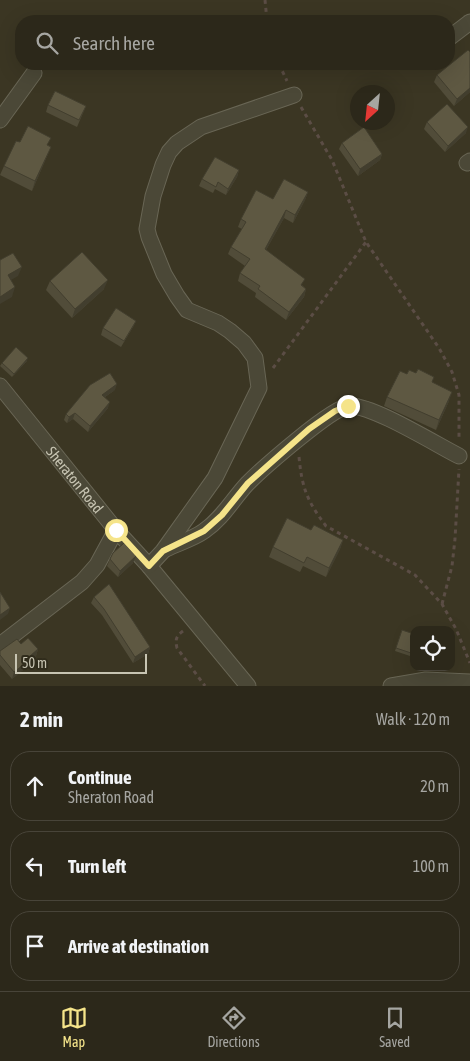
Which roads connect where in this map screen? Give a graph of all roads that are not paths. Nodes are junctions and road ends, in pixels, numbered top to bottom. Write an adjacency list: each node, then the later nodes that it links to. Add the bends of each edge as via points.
1 (470, 22): 2 (street)
2 (455, 33)
3 (34, 73): 5 (street)
4 (294, 95): 9 (street, via 201,127 176,143 163,165 153,196 147,229 152,247 176,296 187,310 218,323 244,343 256,358 258,388 215,478)
5 (0, 120)
6 (0, 386): 8 (street, Sheraton Road)
7 (459, 456): 9 (street, via 394,421 364,408 348,406 335,411 297,440 248,483 204,531)
8 (116, 530): 10 (street, Sheraton Road); 11 (street, via 102,558 82,582)
9 (163, 551): 10 (street)
10 (149, 566): 13 (street, Sheraton Road)
11 (0, 645)
12 (470, 682): 14 (street, via 426,680)
13 (248, 686)
14 (391, 686)

